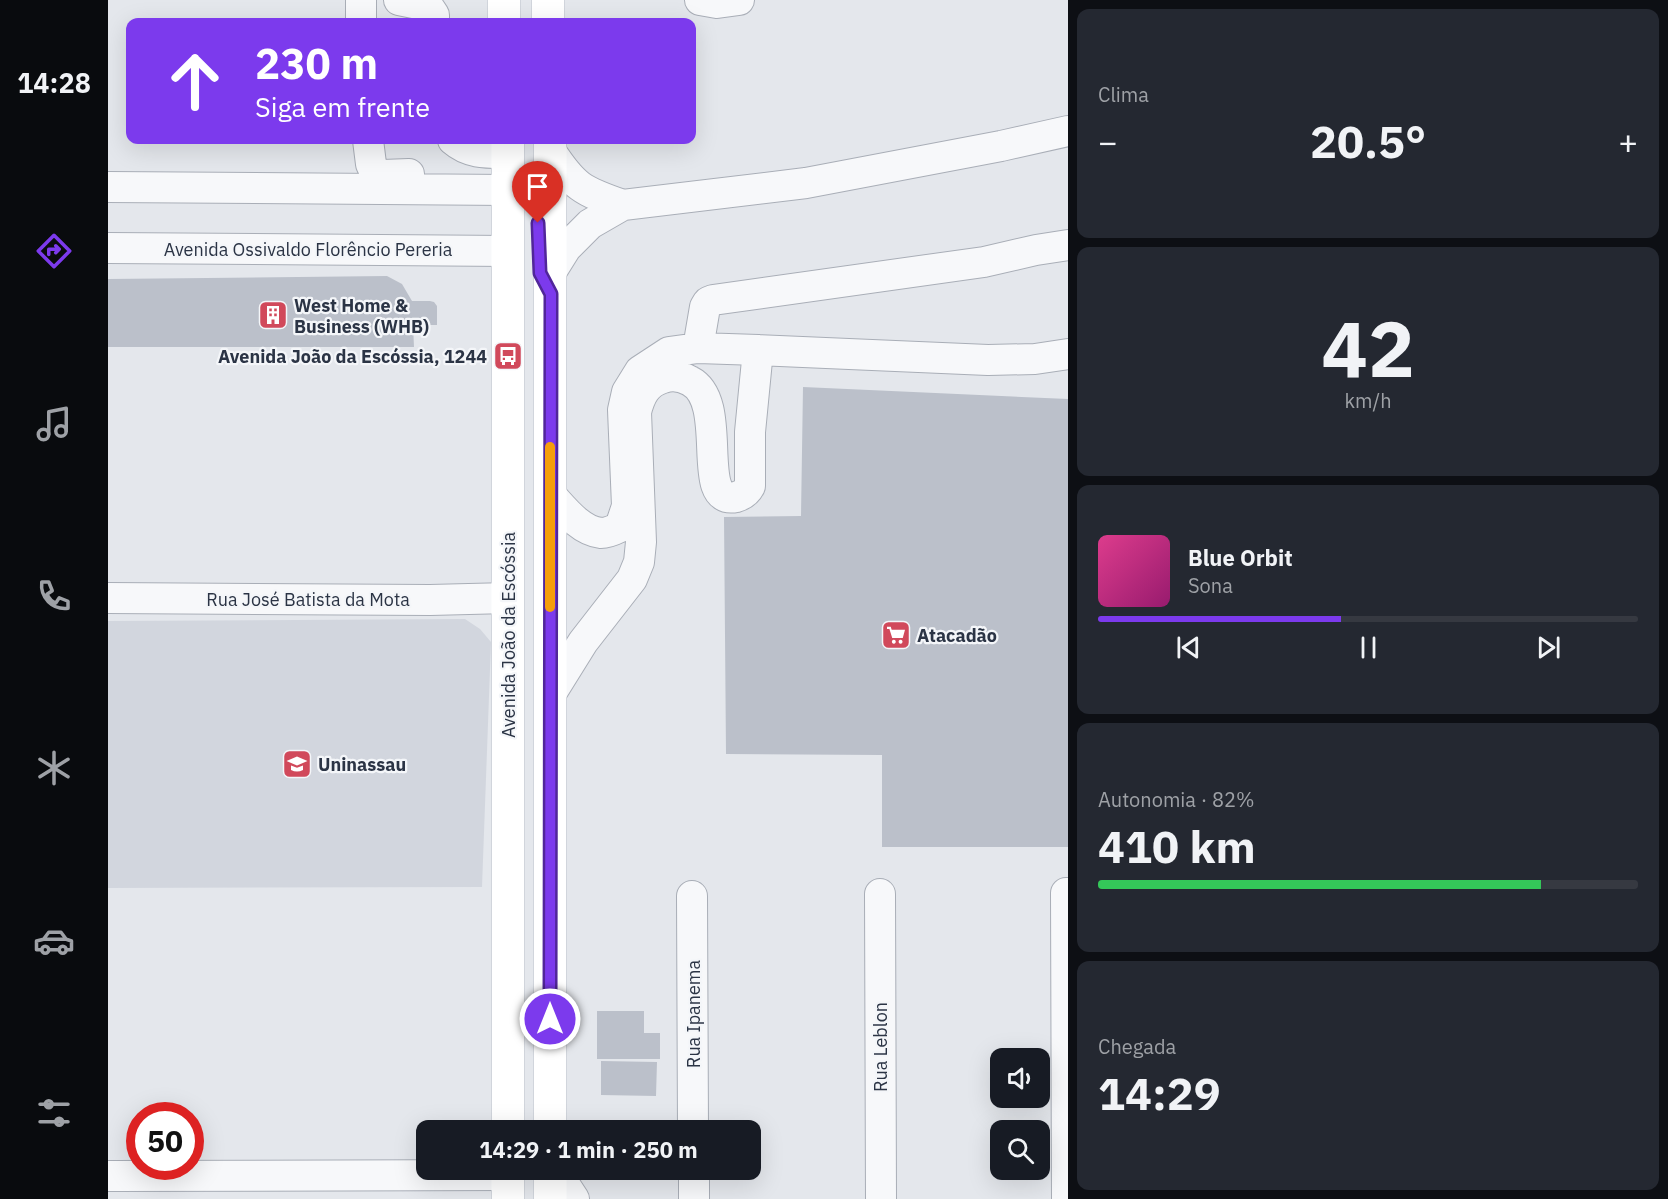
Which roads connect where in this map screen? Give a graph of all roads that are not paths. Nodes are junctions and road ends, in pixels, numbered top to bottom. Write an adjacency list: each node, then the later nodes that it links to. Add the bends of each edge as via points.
1 (361, 0): 9 (street)
2 (399, 0): 10 (street, via 428,6)
3 (438, 0): 11 (street)
4 (445, 0): 12 (street)
5 (504, 0): 13 (main road)
6 (548, 0): 14 (main road)
7 (700, 0): 8 (street)
8 (739, 0)
9 (361, 18)
10 (434, 18)
11 (444, 18)
12 (448, 18)
13 (504, 18)
14 (548, 18)
15 (1068, 131): 22 (street, via 806,183)
16 (369, 144): 20 (street, via 372,169 383,175)
17 (459, 144): 20 (street)
18 (480, 144): 20 (street)
19 (550, 145): 22 (street, via 563,170 578,186); 26 (main road)
20 (508, 163): 21 (street, via 314,187); 25 (main road, Avenida João da Escóssia); 26 (main road, via 529,147 540,157 537,241 540,273)
21 (108, 187)
22 (623, 205): 26 (street, via 590,224 566,248)
23 (1068, 245): 27 (street, via 984,262 713,300 705,308)
24 (108, 248): 25 (street, Avenida Ossivaldo Florêncio Pereria)
25 (508, 251): 32 (main road, Avenida João da Escóssia)
26 (551, 283): 30 (main road)
27 (698, 348): 28 (street); 30 (street, via 669,352 640,371 627,392 623,410 627,506 620,527 600,533 589,529 573,519)
28 (758, 350): 29 (street, via 988,360); 33 (street, via 747,493 728,497 720,494 712,471 709,411 698,385 674,375 657,380 642,393 636,412 639,562 632,579 583,642)
29 (1068, 354)
30 (550, 494): 33 (main road)
31 (108, 598): 32 (street, Rua José Batista da Mota)
32 (508, 598): 37 (main road, Avenida João da Escóssia)
33 (550, 695): 38 (main road)
34 (1066, 893): 51 (street)
35 (880, 894): 50 (street, Rua Leblon)
36 (692, 896): 41 (street, Rua Ipanema)
37 (508, 919): 38 (main road, via 518,917 536,927 536,1021); 39 (main road, Avenida João da Escóssia)
38 (550, 1065): 40 (main road)
39 (508, 1120)
40 (550, 1120)
41 (693, 1120)
42 (108, 1176): 46 (street)
43 (552, 1180): 47 (main road)
44 (560, 1180): 48 (street)
45 (694, 1180): 49 (street)
46 (508, 1182)
47 (550, 1199)
48 (574, 1199)
49 (694, 1199)
50 (881, 1199)
51 (1066, 1199)

